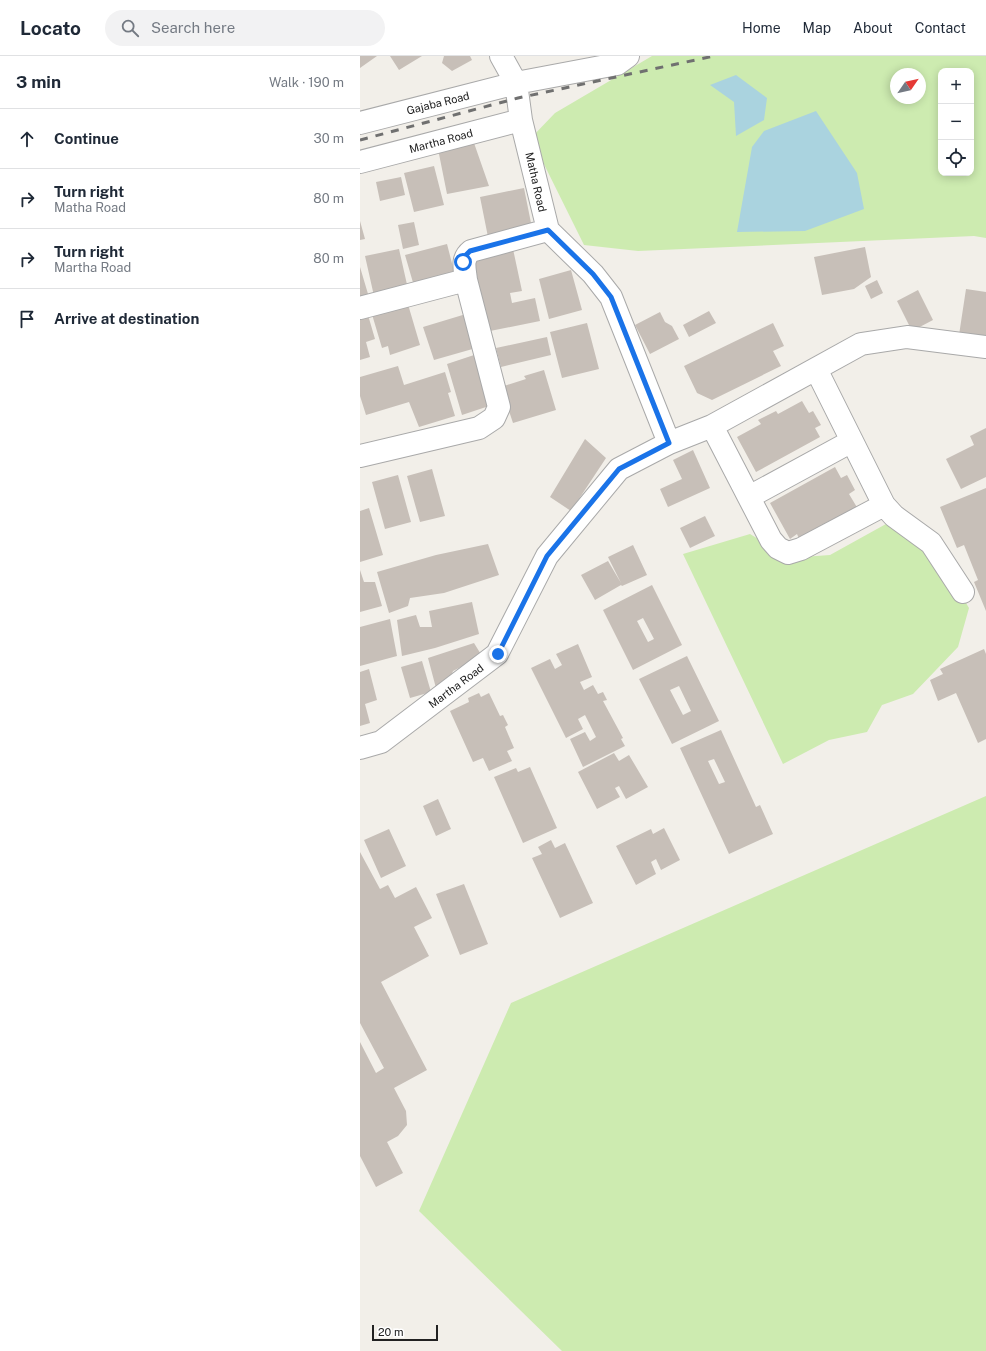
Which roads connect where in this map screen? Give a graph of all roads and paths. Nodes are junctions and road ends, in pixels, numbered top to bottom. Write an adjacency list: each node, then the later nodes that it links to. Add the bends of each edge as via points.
1 (501, 56): 3 (street, Matha Road)
2 (628, 56): 3 (street, Gajaba Road, via 617,64)
3 (516, 83): 4 (street, Matha Road); 5 (street, Gajaba Road)
4 (521, 120): 6 (street, Martha Road); 7 (street, Matha Road)
5 (360, 123)
6 (360, 162)
7 (548, 230): 8 (street, via 470,251 463,262); 14 (street, via 593,274 611,297)
8 (466, 280): 9 (street); 15 (street, via 499,407 494,418 479,428)
9 (360, 308)
10 (983, 350): 11 (street, Martha Road, via 907,336 861,344)
11 (816, 369): 12 (street, Martha Road); 13 (street)
12 (712, 426): 14 (street, Martha Road); 16 (street)
13 (852, 441): 16 (street); 17 (street)
14 (669, 443): 19 (street, Martha Road, via 619,469 547,556 498,654 381,742)
15 (360, 456)
16 (749, 497): 17 (street, via 771,540 778,548 788,553 801,549)
17 (884, 504): 18 (street, via 894,516 931,544)
18 (963, 592)
19 (360, 748)

